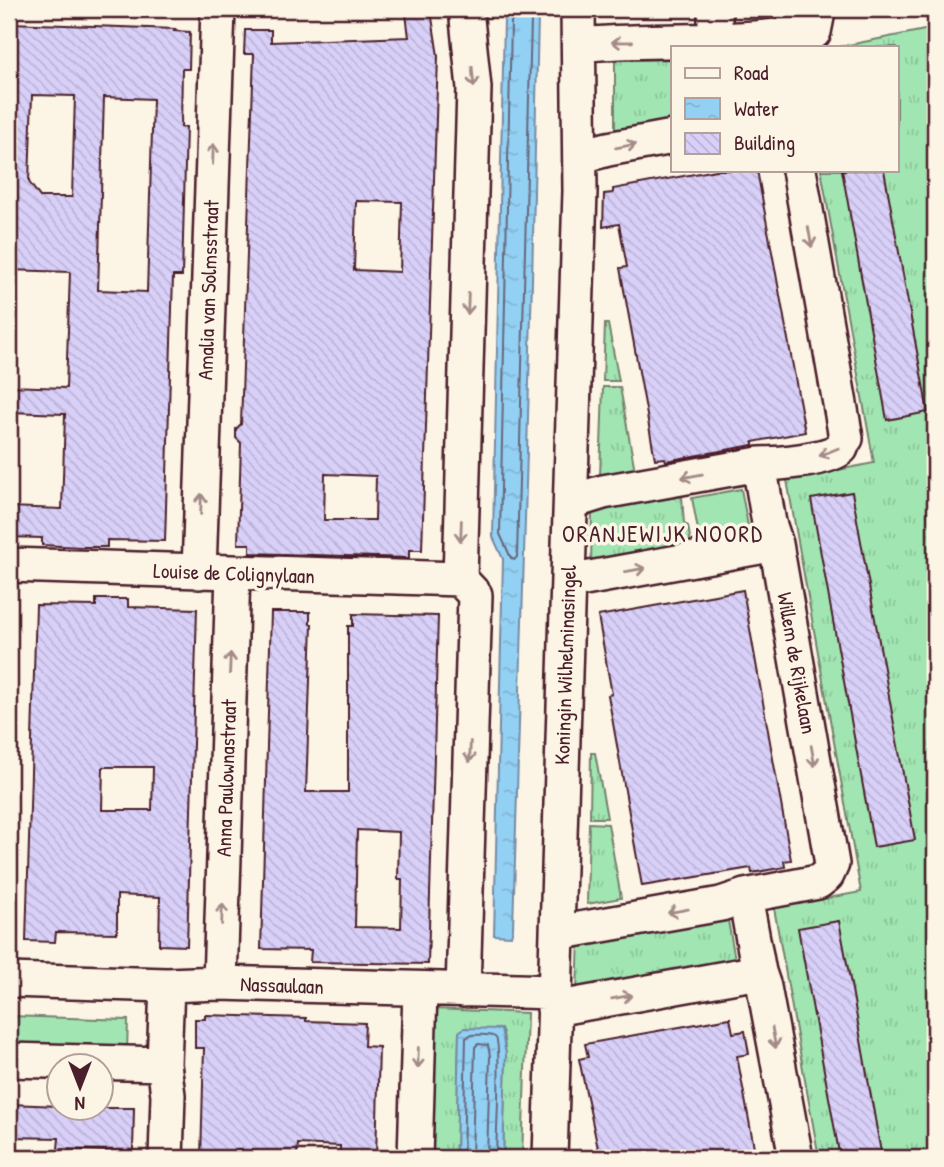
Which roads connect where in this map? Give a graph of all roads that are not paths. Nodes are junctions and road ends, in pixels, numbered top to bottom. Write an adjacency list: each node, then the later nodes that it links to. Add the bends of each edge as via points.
1 (218, 9): 15 (street, Amalia van Solmsstraat, one-way to 1)
2 (466, 9): 17 (street, one-way to 17, via 474,88)
3 (578, 9): 7 (street, Koningin Wilhelminasingel)
4 (816, 9): 6 (street, via 814,32)
5 (715, 25): 6 (street); 7 (street, one-way to 7)
6 (768, 42)
7 (579, 45): 9 (street, Koningin Wilhelminasingel)
8 (671, 137): 9 (street, one-way to 8)
9 (581, 156): 12 (street, Koningin Wilhelminasingel)
10 (799, 172): 11 (street, one-way to 11, via 846,438 832,454)
11 (759, 464): 12 (street, one-way to 12); 13 (street, Willem de Rijkelaan)
12 (571, 502): 18 (street, Koningin Wilhelminasingel)
13 (776, 544): 18 (street, one-way to 13); 19 (street, Willem de Rijkelaan, one-way to 19, via 832,864 818,882)
14 (9, 565): 15 (street, Louise de Colignylaan)
15 (199, 572): 16 (street, Louise de Colignylaan)
16 (233, 573): 17 (street, Louise de Colignylaan); 23 (street, Anna Paulownastraat, one-way to 16)
17 (460, 579): 26 (street, one-way to 26, via 475,595)
18 (568, 582): 20 (street, Koningin Wilhelminasingel)
19 (745, 896): 20 (street, Willem de Rijkelaan, one-way to 20); 21 (street)
20 (557, 933): 27 (street, Koningin Wilhelminasingel)
21 (759, 972): 27 (street, Nassaulaan, one-way to 21); 33 (street, one-way to 33)
22 (9, 981): 24 (street, Nassaulaan)
23 (220, 983): 24 (street, Nassaulaan); 25 (street, Nassaulaan)
24 (167, 985): 29 (street)
25 (420, 990): 26 (street, Nassaulaan); 31 (street, one-way to 31)
26 (463, 990): 27 (street, Nassaulaan)
27 (555, 1001): 32 (street, Koningin Wilhelminasingel)
28 (9, 1060): 29 (street)
29 (164, 1064): 30 (street)
30 (166, 1158)
31 (415, 1158)
32 (550, 1158)
33 (796, 1158)

